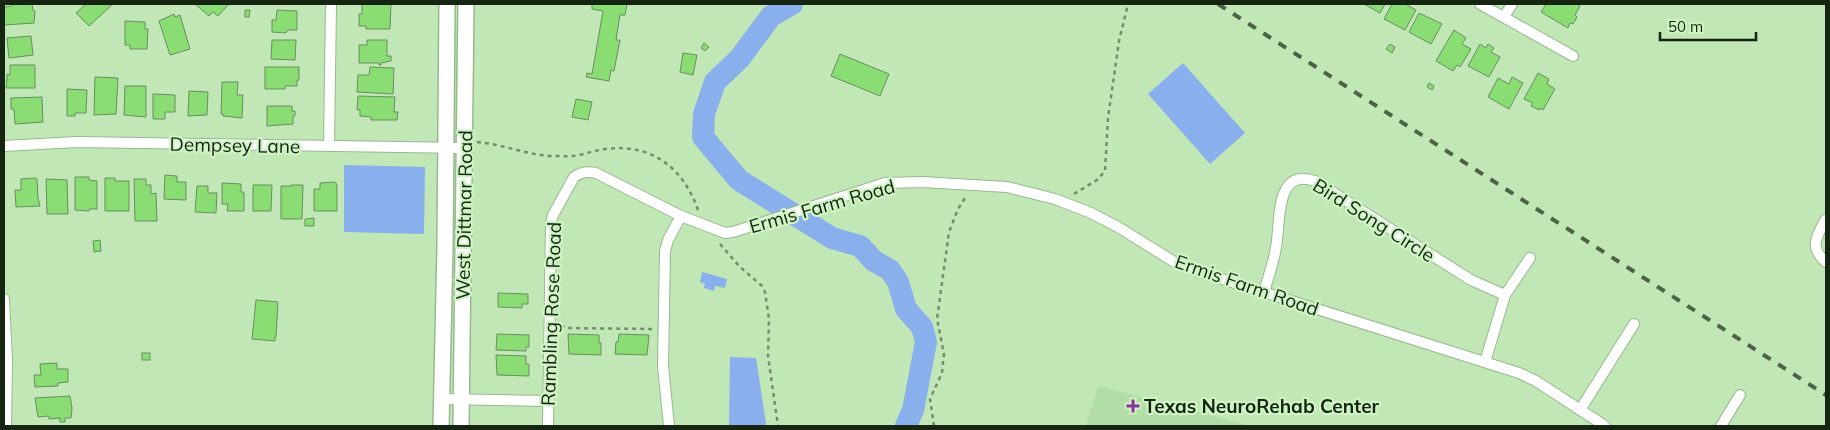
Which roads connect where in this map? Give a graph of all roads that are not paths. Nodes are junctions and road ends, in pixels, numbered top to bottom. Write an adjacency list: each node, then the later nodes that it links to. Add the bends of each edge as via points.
1 (331, 4): 10 (street)
2 (447, 4): 11 (street, West Dittmar Road)
3 (466, 4): 8 (street, West Dittmar Road)
4 (1480, 4): 6 (street)
5 (1512, 4): 6 (street)
6 (1504, 17): 7 (street)
7 (1573, 56)
8 (470, 145): 11 (street, Dempsey Lane); 24 (street, West Dittmar Road)
9 (4, 146): 10 (street, Dempsey Lane, via 76,142)
10 (329, 146): 11 (street, Dempsey Lane)
11 (446, 148): 23 (street, West Dittmar Road)
12 (574, 177): 13 (street, Ermis Farm Road, via 579,173 596,173); 25 (street, Rambling Rose Road, via 551,223)
13 (681, 216): 17 (street, Ermis Farm Road, via 725,233 886,184 1007,187 1055,199 1091,213 1176,263); 31 (street, via 665,251 663,366)
14 (1826, 220): 16 (street, via 1815,246 1818,255)
15 (1530, 258): 18 (street)
16 (1826, 262)
17 (1264, 292): 18 (street, Bird Song Circle, via 1276,249 1282,196 1288,185 1296,179 1306,178 1471,280); 21 (street, Ermis Farm Road)
18 (1505, 295): 21 (street)
19 (4, 299): 27 (street)
20 (1634, 324): 26 (street)
21 (1485, 362): 26 (street, Ermis Farm Road, via 1536,381)
22 (1740, 395): 33 (street)
23 (442, 399): 24 (street); 28 (street, West Dittmar Road)
24 (461, 400): 25 (street); 29 (street, West Dittmar Road)
25 (548, 401): 30 (street, Rambling Rose Road)
26 (1580, 410): 32 (street, Ermis Farm Road)
27 (6, 426)
28 (441, 426)
29 (460, 426)
30 (548, 426)
31 (668, 426)
32 (1605, 426)
33 (1721, 426)

